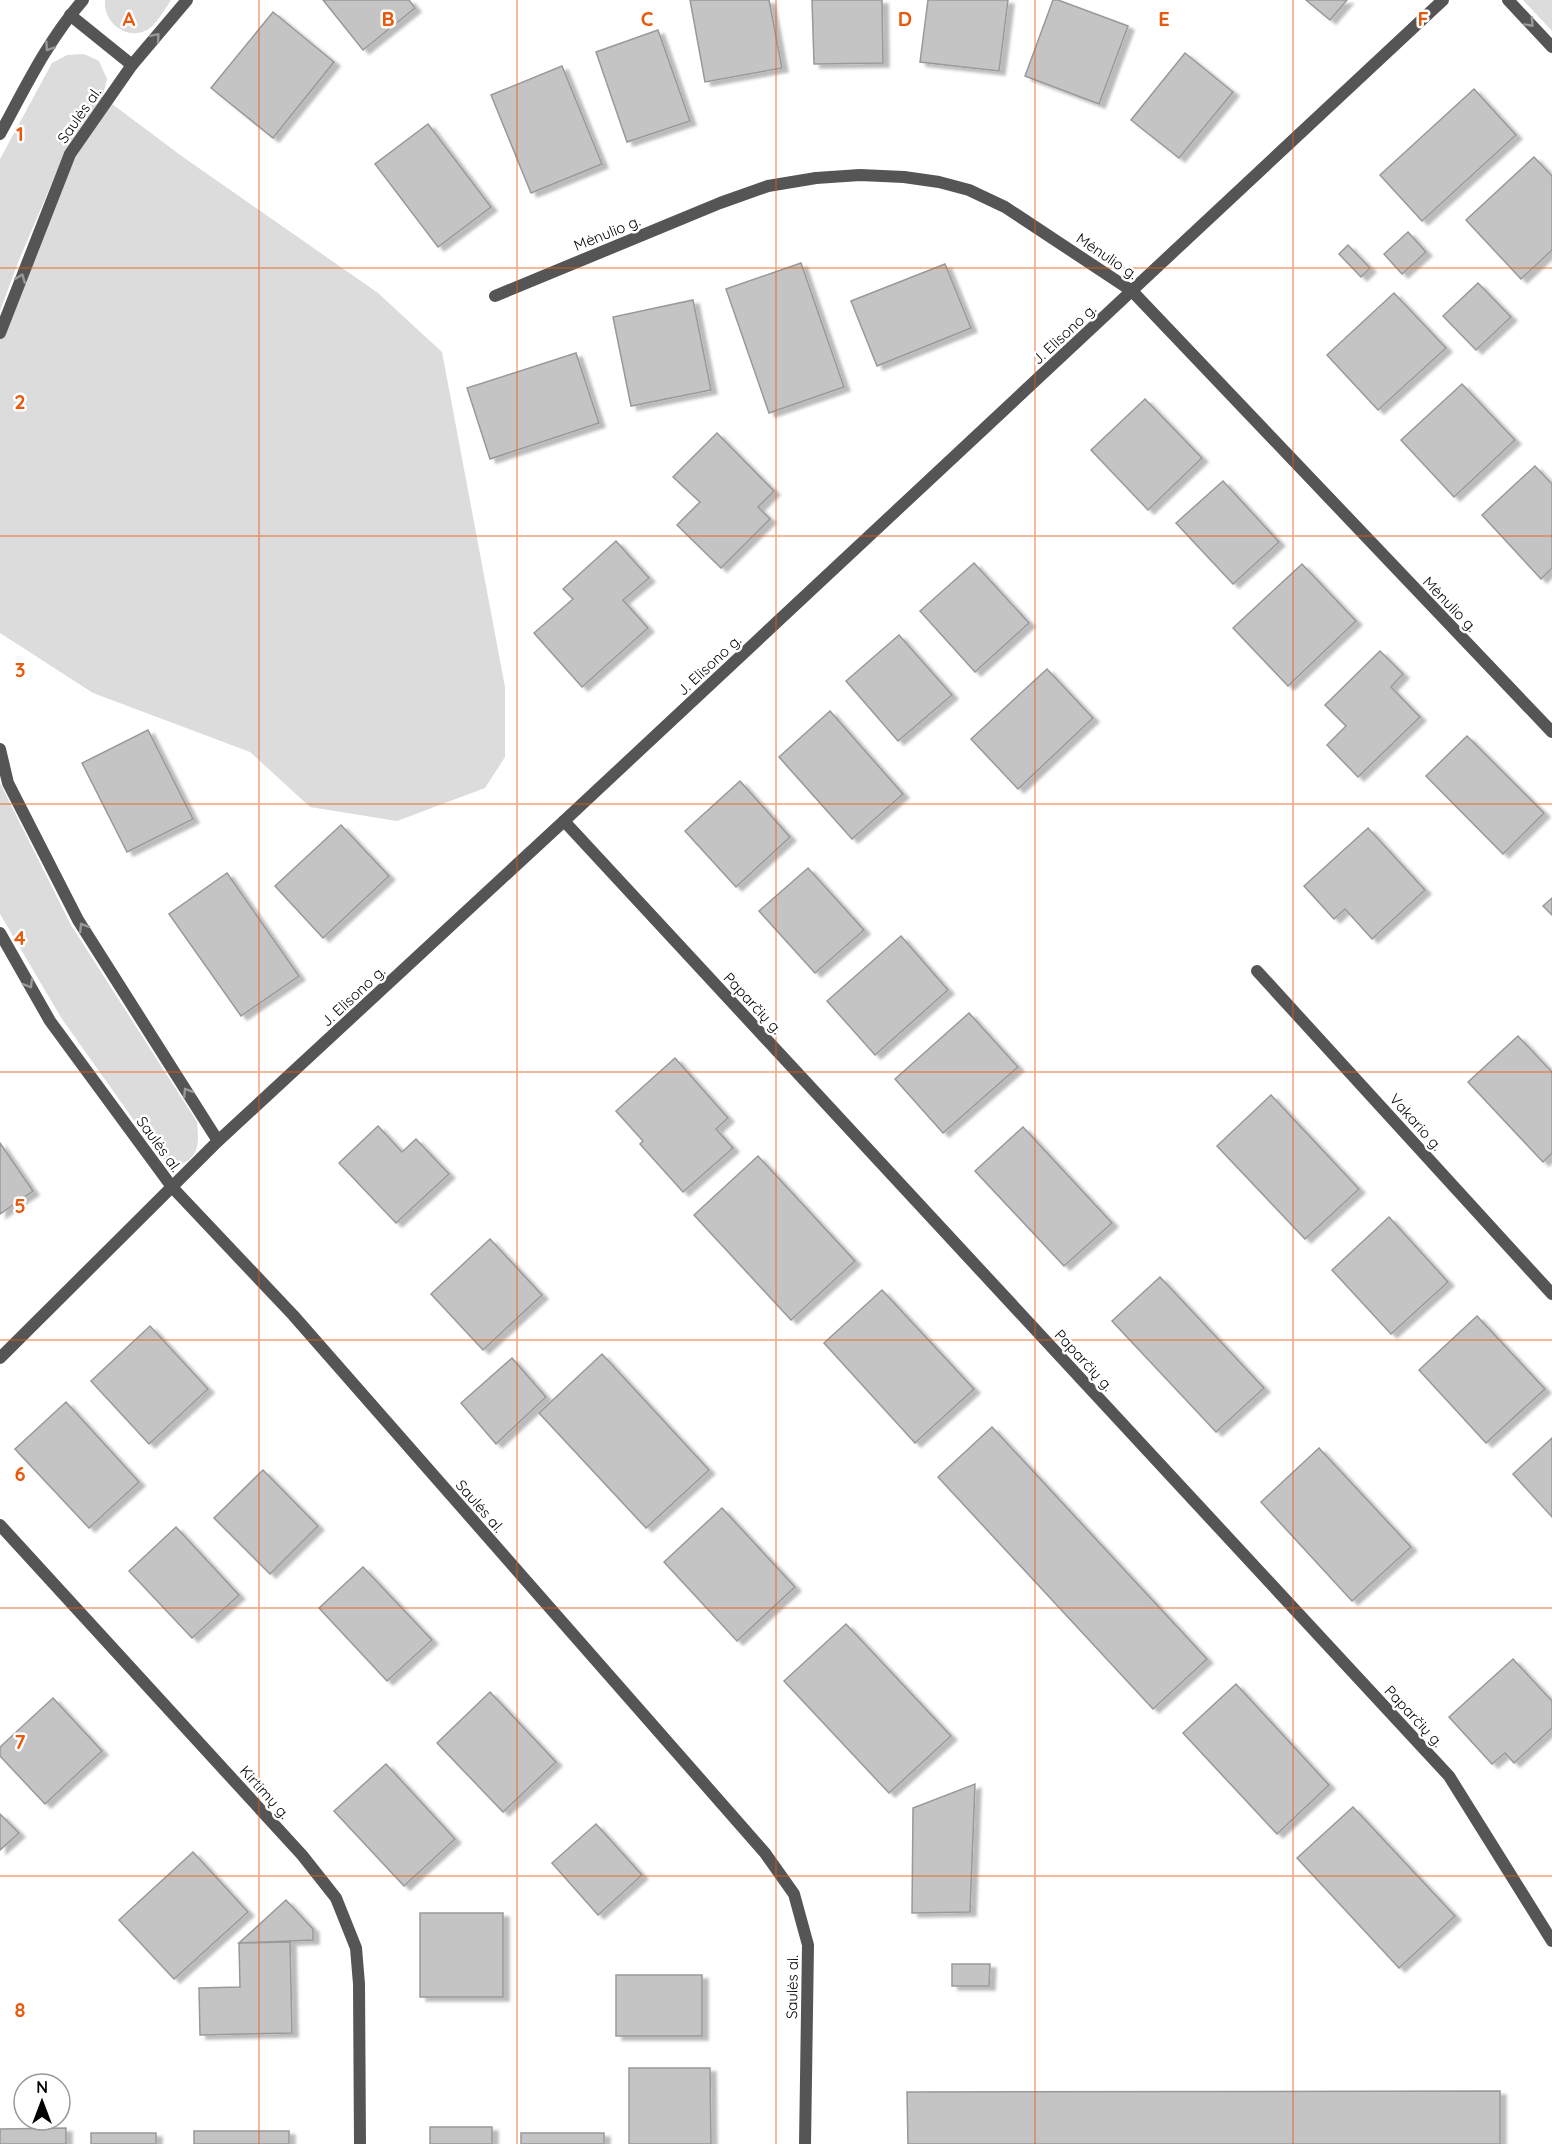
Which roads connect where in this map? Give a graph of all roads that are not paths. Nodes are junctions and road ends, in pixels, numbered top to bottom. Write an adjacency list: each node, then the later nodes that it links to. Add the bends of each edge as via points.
1 (83, 0): 5 (street)
2 (187, 0): 7 (street, Saulės al., one-way to 2)
3 (1443, 0): 9 (street, J. Elisono g.)
4 (1508, 0): 6 (street, one-way to 6)
5 (70, 15): 7 (street); 8 (street, one-way to 8, via 37,65)
6 (1552, 47)
7 (132, 65): 11 (street, Saulės al., one-way to 7, via 70,154)
8 (0, 134)
9 (1132, 291): 10 (street, Mėnulio g., via 1005,207 969,190 939,182 860,175 768,186); 12 (street, Mėnulio g.); 14 (street, J. Elisono g.)
10 (495, 296)
11 (0, 333)
12 (1552, 732)
13 (0, 749): 17 (street, one-way to 13, via 78,920 8,783)
14 (564, 821): 17 (street, J. Elisono g.); 22 (street, Paparčių g., via 1449,1776)
15 (0, 933): 18 (street, Saulės al., one-way to 18, via 50,1021)
16 (1257, 971): 19 (street, Vakario g.)
17 (218, 1141): 18 (street, J. Elisono g.)
18 (172, 1187): 20 (street, J. Elisono g.); 24 (street, Saulės al., via 293,1315 765,1853 794,1894 808,1945)
19 (1552, 1294)
20 (0, 1358)
21 (0, 1524): 23 (street, Kirtimų g., via 294,1846 336,1898 356,1948)
22 (1552, 1941)
23 (360, 2144)
24 (805, 2144)

